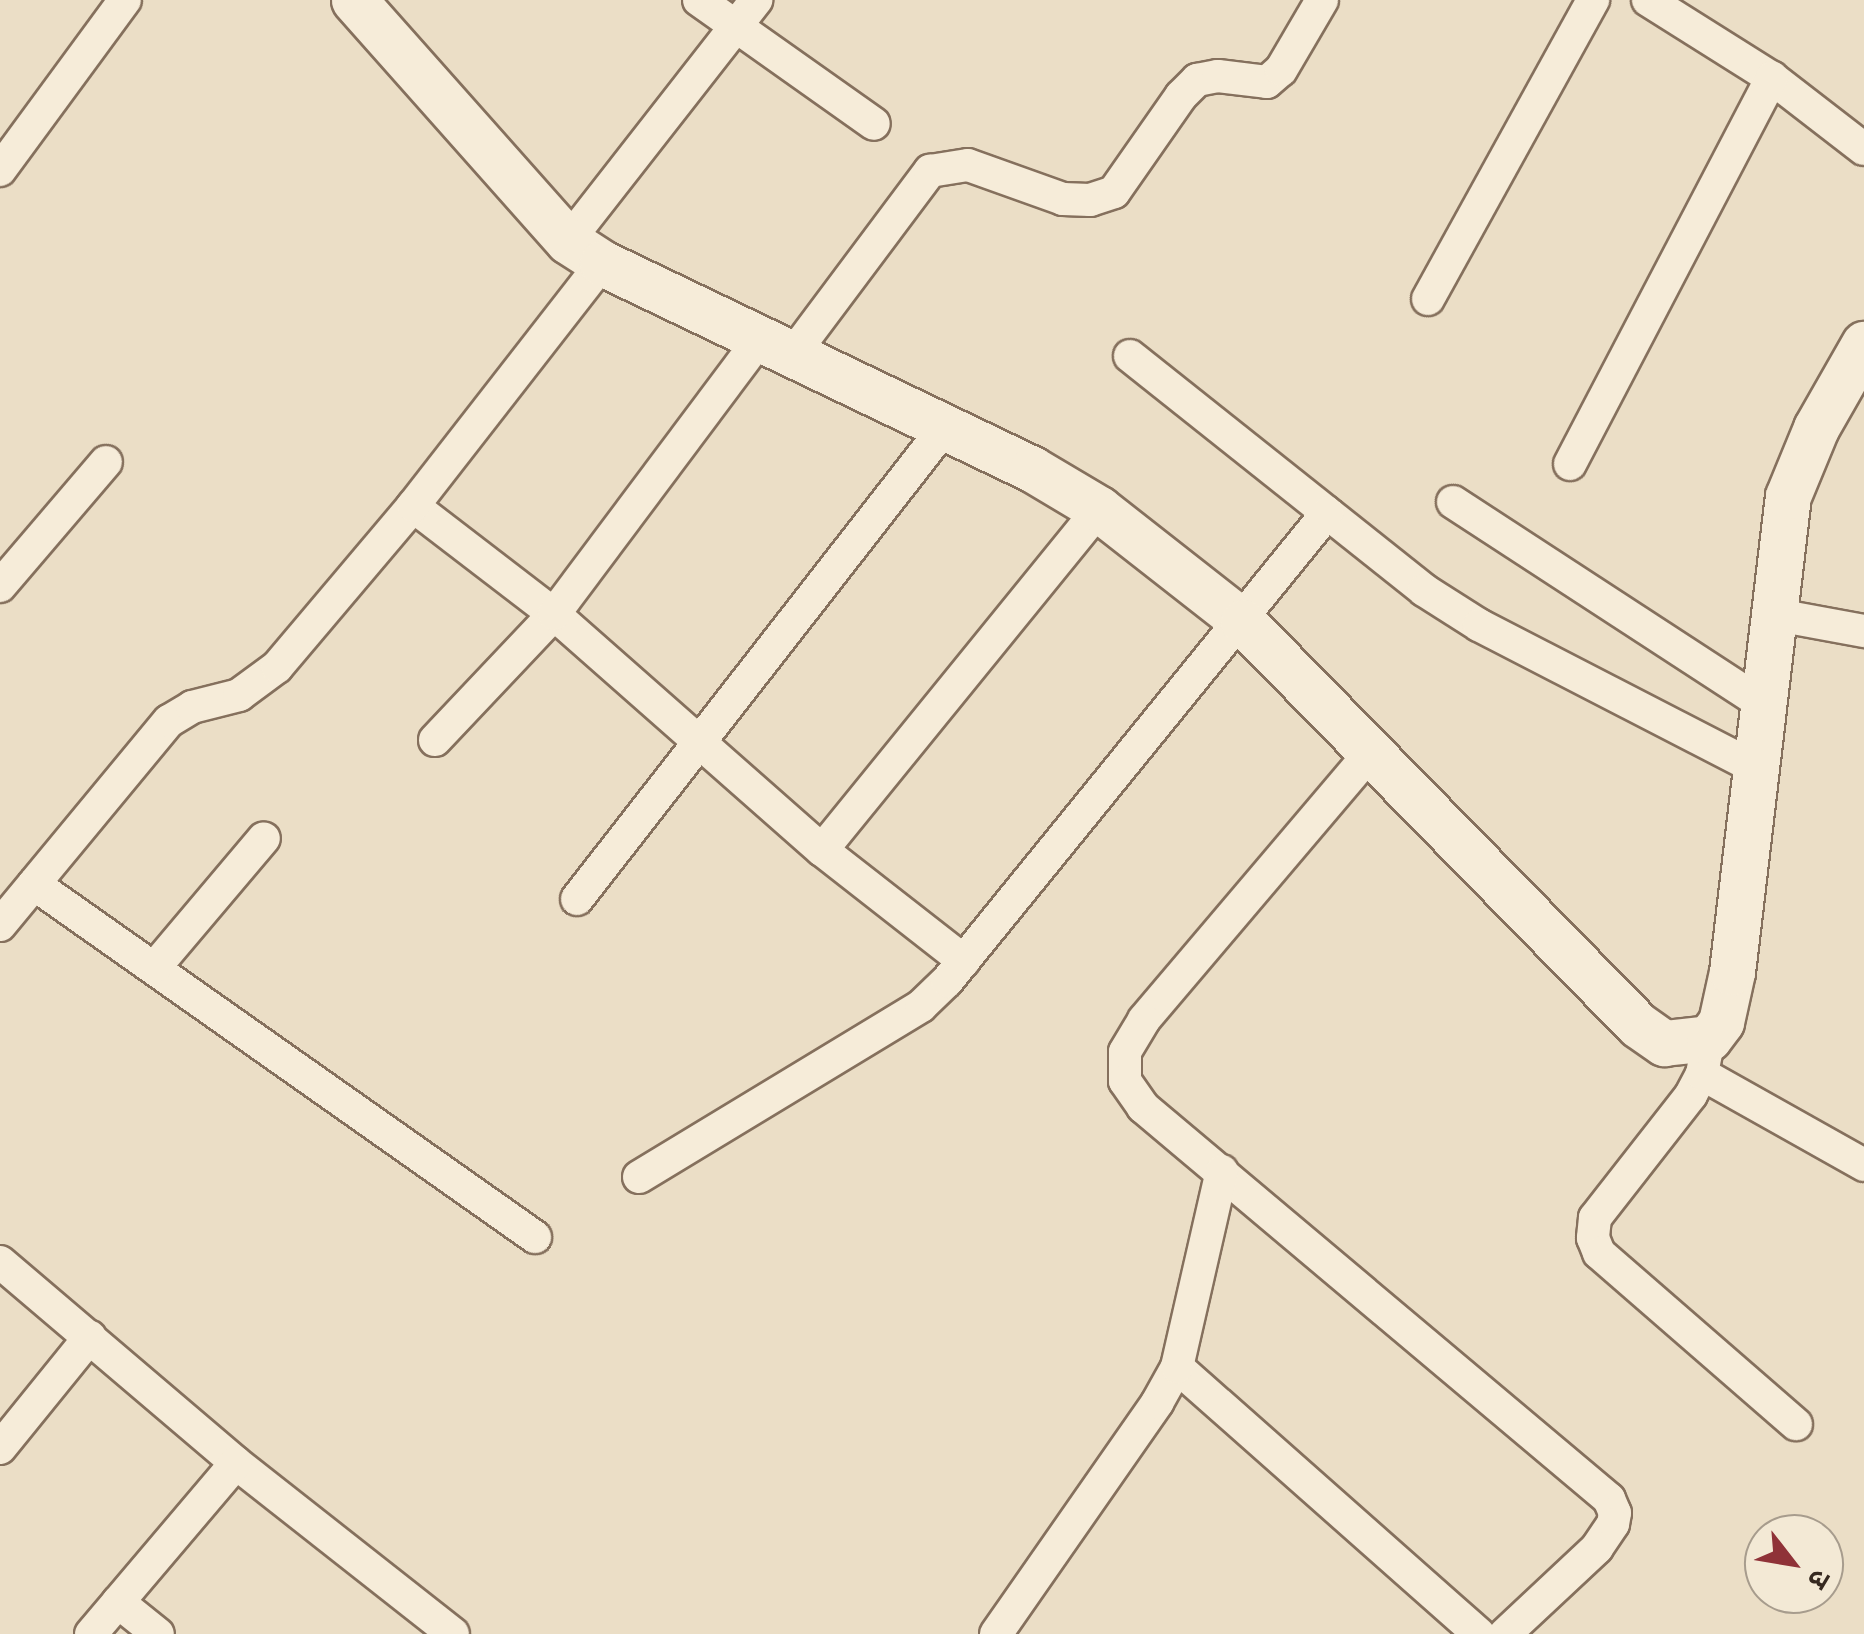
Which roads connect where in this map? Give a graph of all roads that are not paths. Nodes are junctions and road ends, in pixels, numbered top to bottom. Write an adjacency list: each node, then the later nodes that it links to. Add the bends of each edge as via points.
1 (125, 0): 12 (street)
2 (354, 0): 13 (street)
3 (699, 0): 8 (street)
4 (756, 0): 8 (street)
5 (1322, 0): 16 (street, via 1267,82 1198,80 1114,192 1063,199 968,165 930,171)
6 (1593, 0): 14 (street)
7 (1648, 0): 9 (street)
8 (734, 29): 10 (street); 13 (street)
9 (1772, 78): 11 (street); 20 (street)
10 (874, 124)
11 (1864, 149)
12 (0, 170)
13 (585, 252): 16 (street); 22 (street)
14 (1428, 299)
15 (1864, 344): 27 (street, via 1816,428 1788,496)
16 (776, 346): 18 (street); 26 (street)
17 (1130, 356): 24 (street)
18 (944, 427): 23 (street); 32 (street)
19 (106, 462): 25 (street)
20 (1570, 464)
21 (1453, 502): 30 (street)
22 (412, 506): 26 (street); 37 (street, via 277,667 239,695 192,707 169,721)
23 (1100, 509): 28 (street); 36 (street)
24 (1327, 513): 28 (street); 34 (street, via 1479,625)
25 (0, 586)
26 (554, 614): 31 (street); 32 (street)
27 (1771, 614): 29 (street); 30 (street)
28 (1243, 622): 33 (street); 40 (street)
29 (1864, 632)
30 (1762, 703): 34 (street)
31 (435, 740)
32 (698, 743): 36 (street); 38 (street)
33 (1370, 752): 42 (street, via 1638,1025 1664,1044); 44 (street, via 1124,1052 1125,1080 1143,1107)
34 (1754, 767): 42 (street, via 1732,972)
35 (264, 838): 41 (street)
36 (822, 850): 40 (street)
37 (34, 884): 39 (street); 41 (street)
38 (577, 898)
39 (0, 926)
40 (964, 960): 45 (street, via 922,1006)
41 (156, 966): 46 (street)
42 (1705, 1056): 43 (street); 50 (street, via 1679,1115 1595,1218 1593,1238 1599,1254)
43 (1864, 1164)
44 (1222, 1171): 49 (street); 59 (street, via 1609,1499 1613,1524 1597,1548)
45 (640, 1177)
46 (534, 1237)
47 (0, 1262): 48 (street)
48 (90, 1338): 51 (street); 52 (street)
49 (1177, 1368): 57 (street); 58 (street)
50 (1796, 1424)
51 (0, 1448)
52 (236, 1463): 53 (street); 56 (street)
53 (118, 1602): 54 (street); 55 (street)
54 (91, 1634)
55 (158, 1634)
56 (453, 1634)
57 (996, 1634)
58 (1479, 1634)
59 (1505, 1634)

